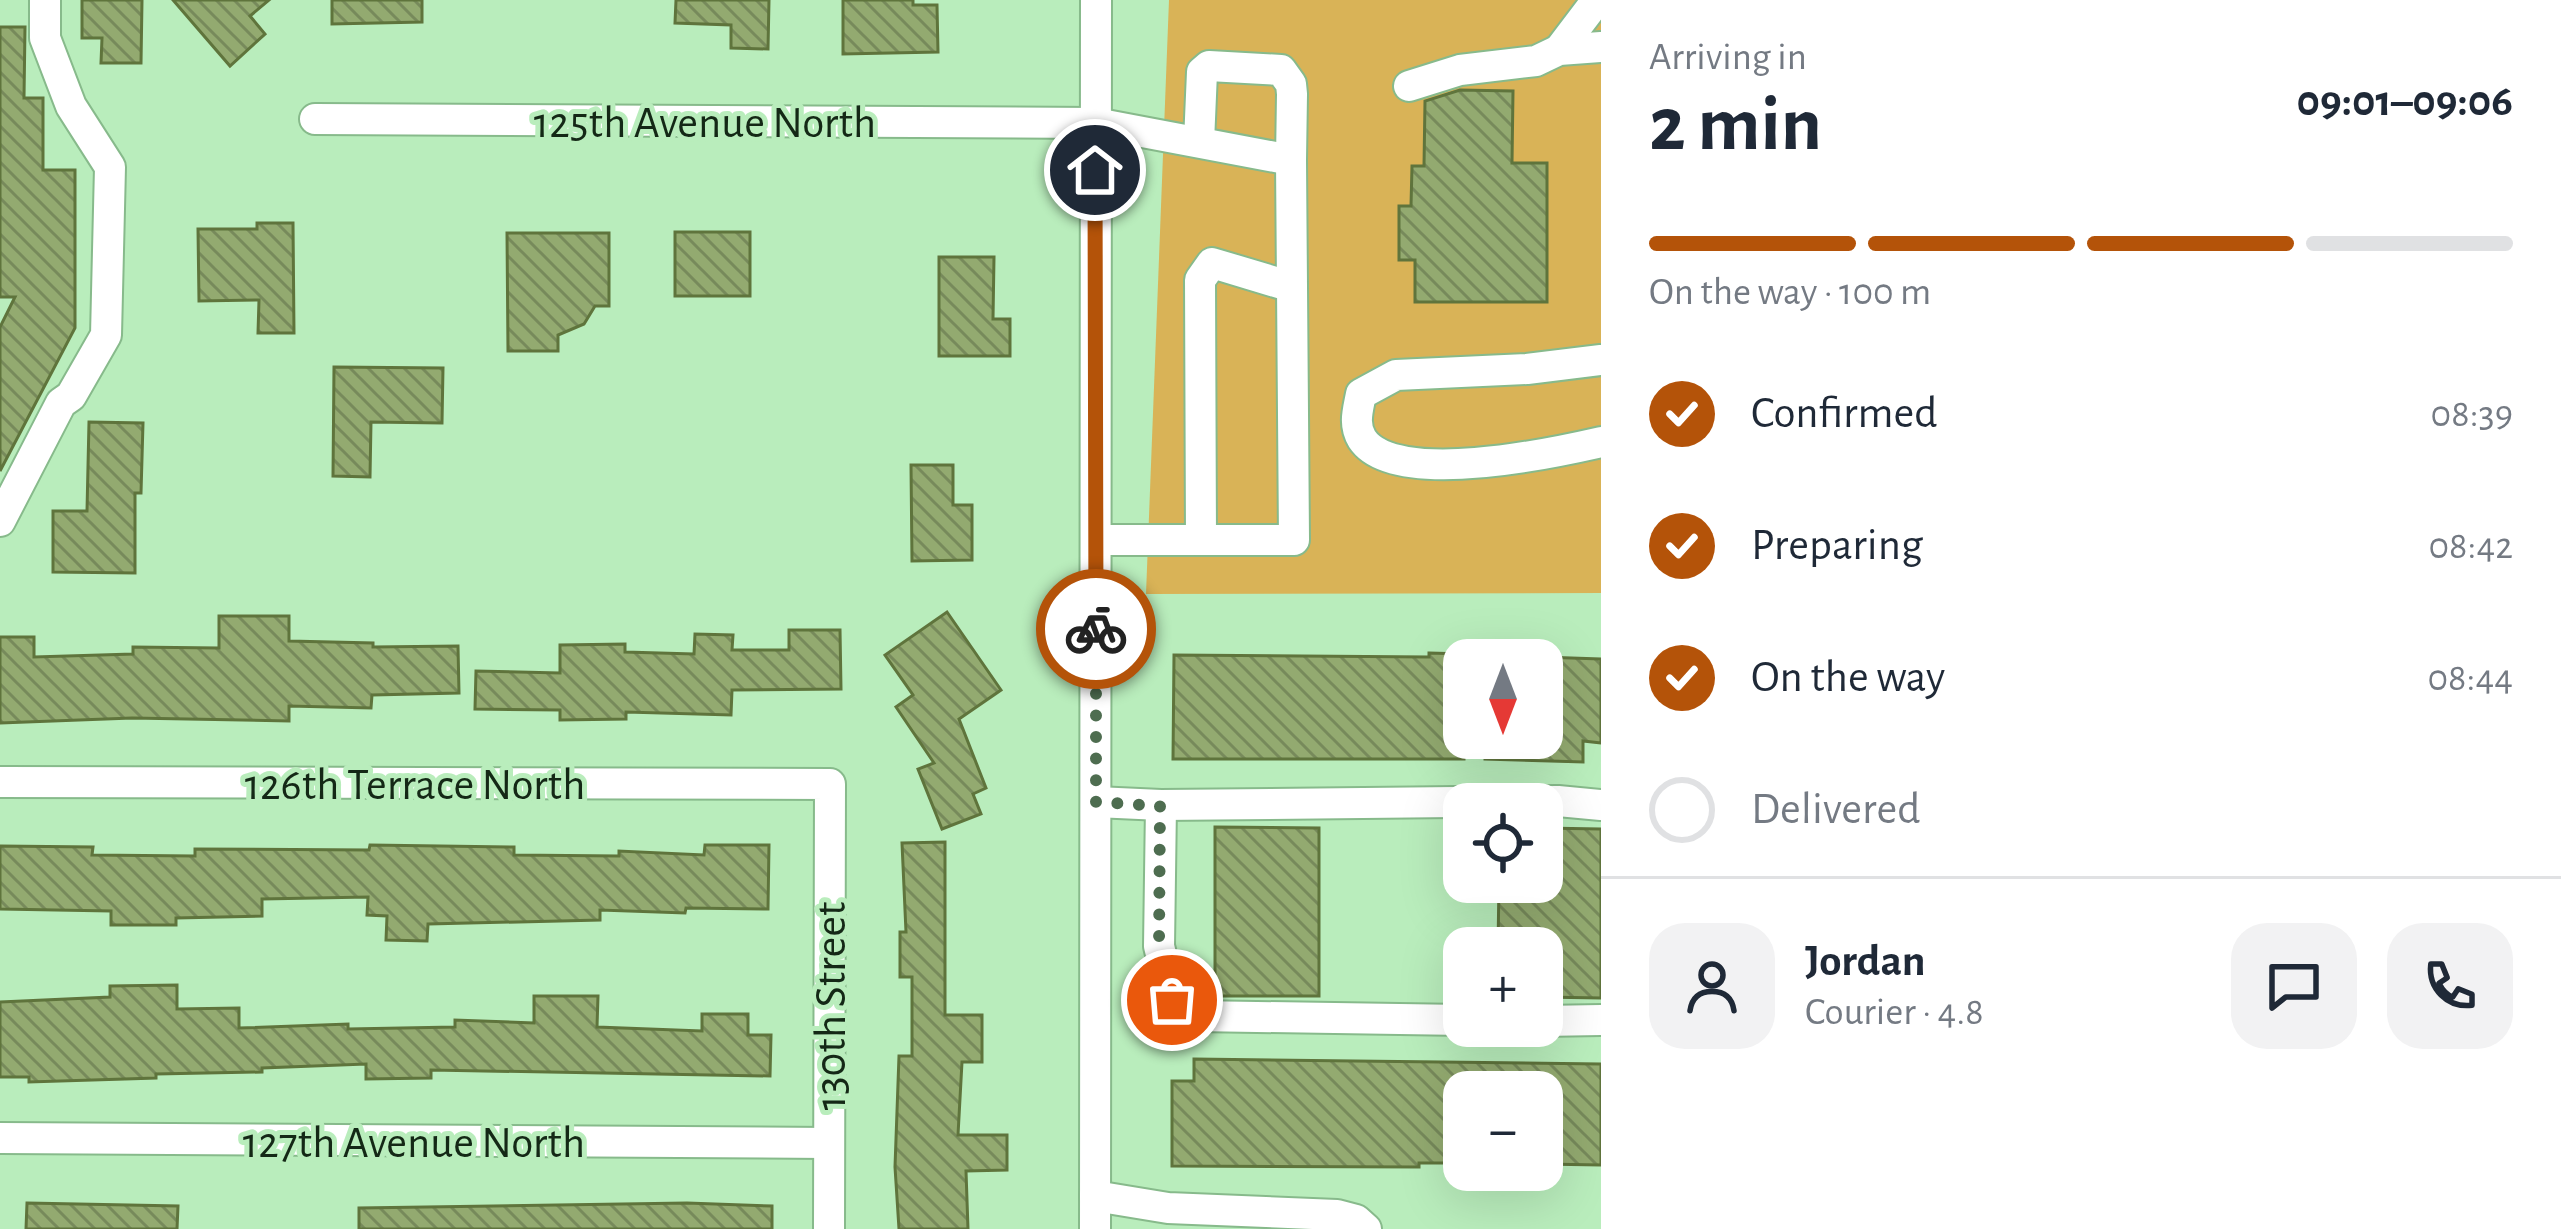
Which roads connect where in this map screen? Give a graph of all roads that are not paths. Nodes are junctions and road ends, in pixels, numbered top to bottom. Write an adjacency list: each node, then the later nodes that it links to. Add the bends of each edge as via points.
1 (45, 0): 14 (street, via 45,38 71,106 110,167 106,335)
2 (1096, 0): 8 (street)
3 (1597, 0): 5 (street)
4 (1601, 47): 5 (street)
5 (1559, 50): 6 (street)
6 (1408, 86)
7 (315, 119): 8 (street, 125th Avenue North)
8 (1095, 123): 9 (street, 125th Avenue North); 15 (street)
9 (1199, 142): 10 (street, 125th Avenue North); 10 (street, via 1202,72 1281,70 1291,84)
10 (1291, 160): 11 (street)
11 (1292, 287): 16 (street, via 1294,540); 16 (street, via 1212,262 1200,280)
12 (1601, 360): 13 (street, via 1396,375 1361,394 1355,424 1365,444 1414,462 1513,461)
13 (1601, 442)
14 (0, 521)
15 (1096, 540): 16 (street); 19 (street)
16 (1202, 540)
17 (0, 782): 18 (street, 126th Terrace North)
18 (830, 784): 26 (street, 130th Street)
19 (1096, 802): 21 (street); 27 (street)
20 (1601, 805): 21 (street)
21 (1160, 806): 23 (street, via 1159,946 1172,1000 1195,1016)
22 (1601, 1019): 24 (street)
23 (1443, 1020)
24 (1563, 1020)
25 (0, 1138): 26 (street, 127th Avenue North)
26 (829, 1143): 28 (street, 130th Street)
27 (1095, 1196): 29 (street); 30 (street, via 1168,1208 1336,1215)
28 (829, 1229)
29 (1095, 1229)
30 (1366, 1229)

